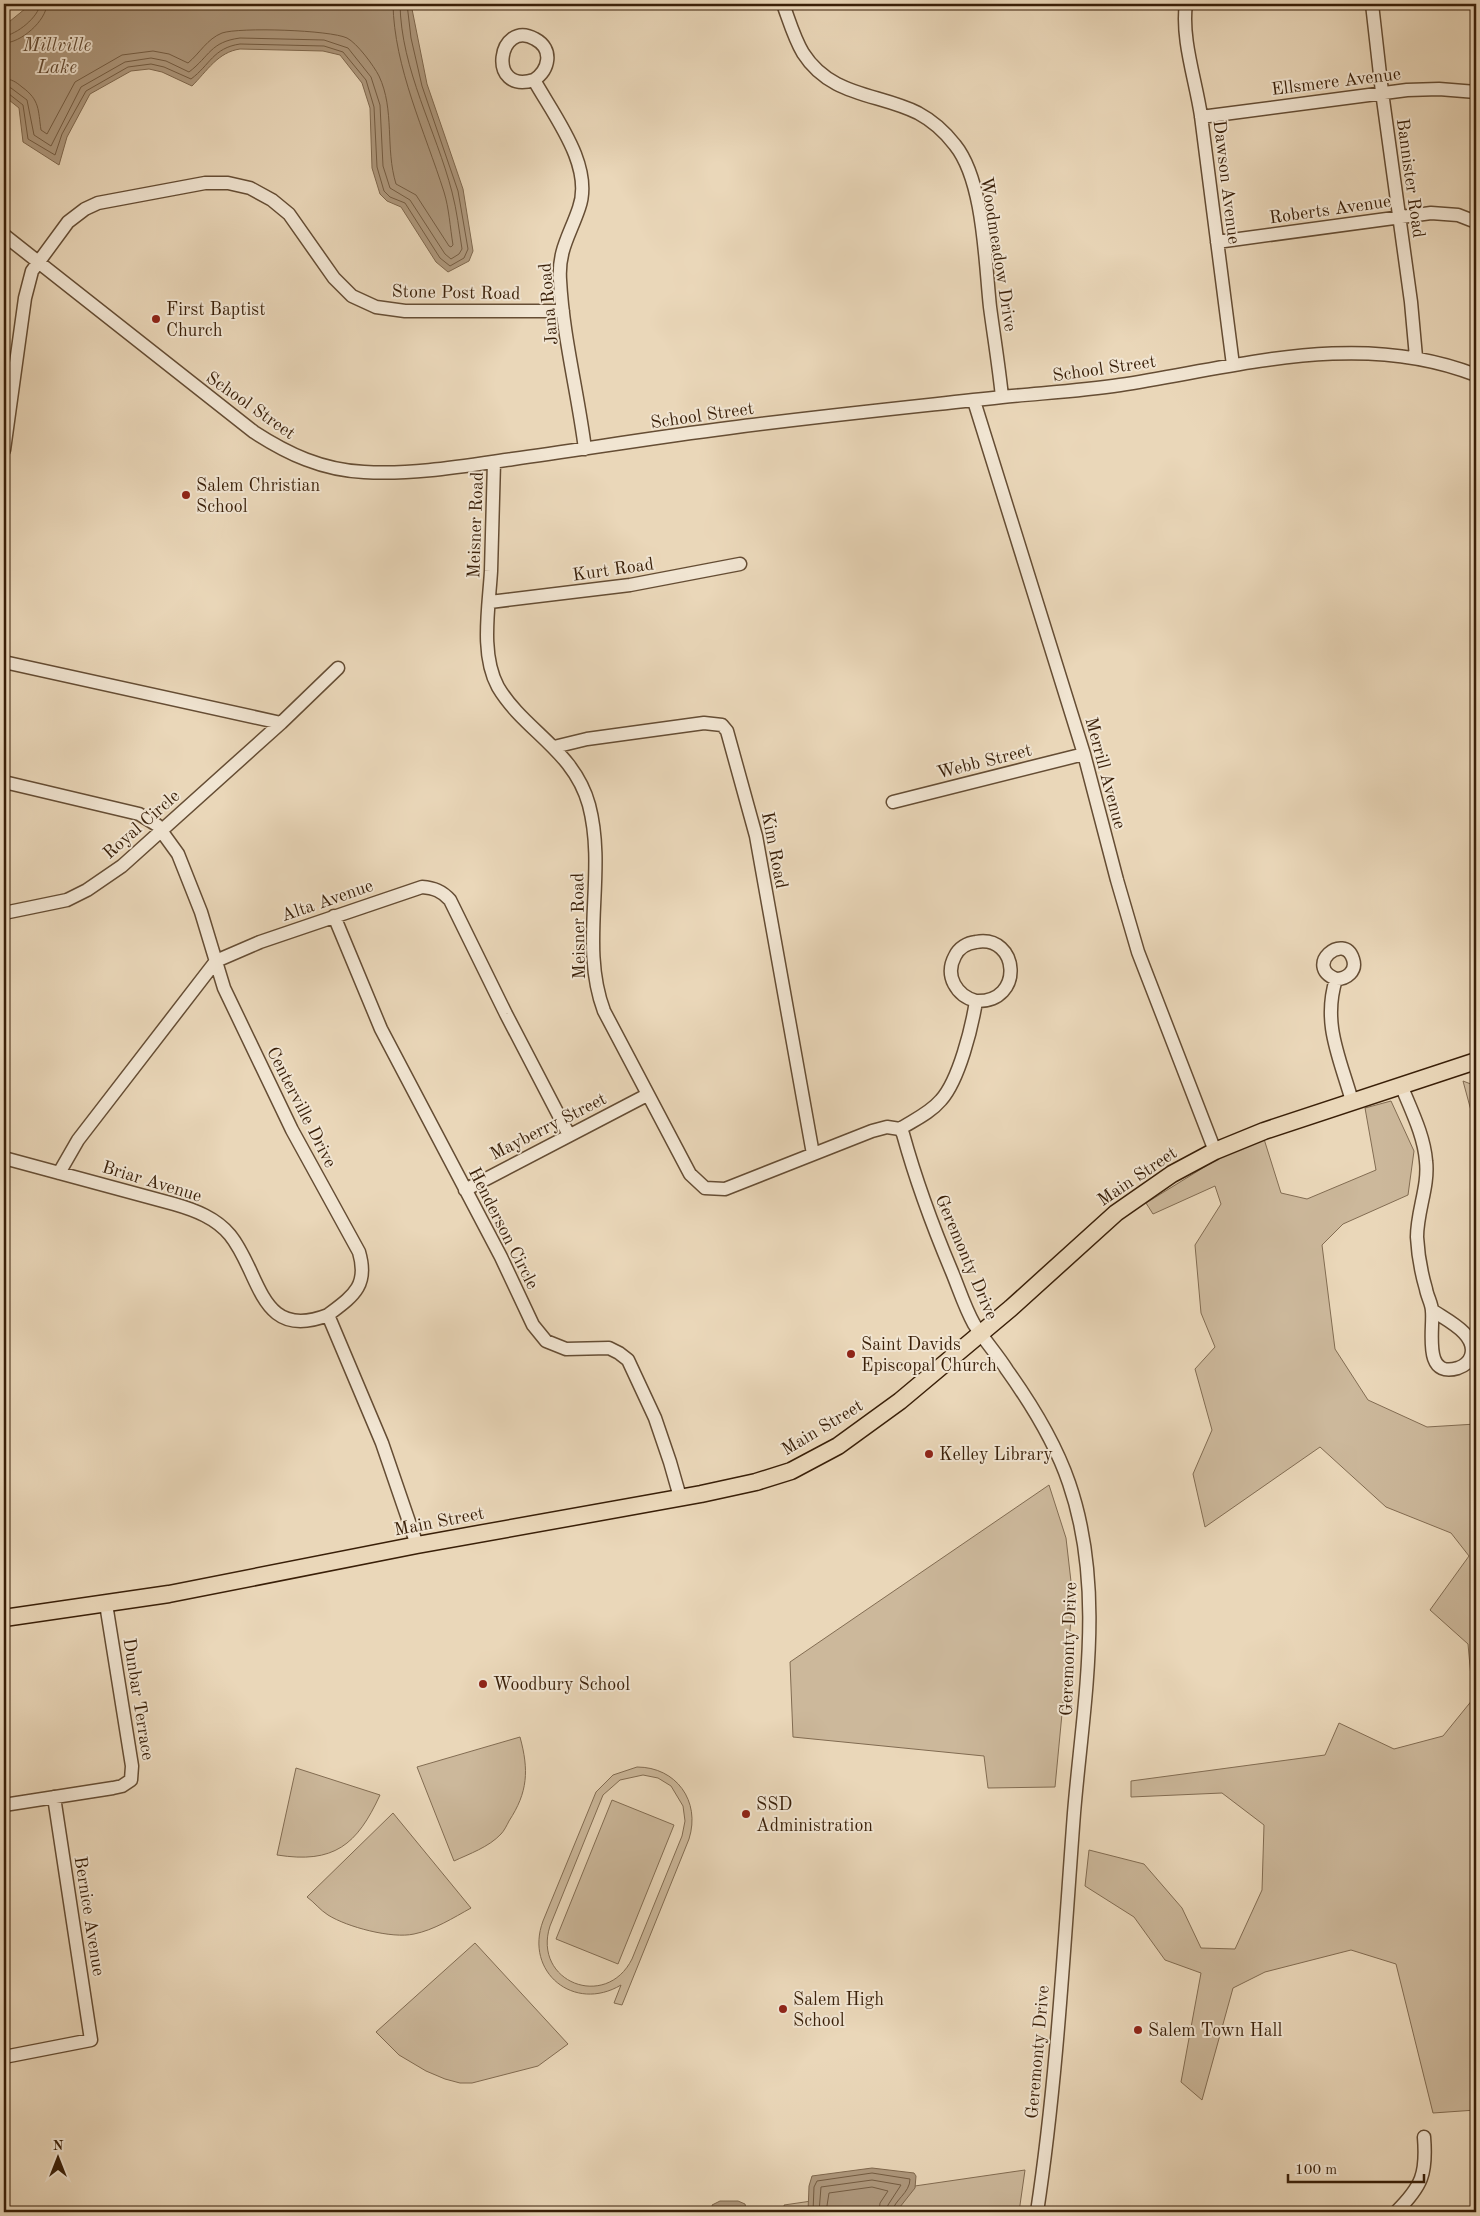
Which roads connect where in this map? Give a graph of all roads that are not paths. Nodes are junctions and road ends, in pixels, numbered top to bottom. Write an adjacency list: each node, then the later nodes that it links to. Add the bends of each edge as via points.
1 (783, 4): 17 (street, Woodmeadow Drive, via 804,53 821,73 856,94 900,106 927,118 948,137 964,158 980,217)
2 (1186, 4): 7 (street, Dawson Avenue, via 1191,67)
3 (1372, 4): 5 (street, Bannister Road)
4 (534, 80): 13 (street, Jana Road, via 581,170 580,206 561,256)
5 (1382, 92): 6 (street, Ellsmere Avenue, via 1422,88); 7 (street, Ellsmere Avenue); 8 (street, Bannister Road)
6 (1476, 92)
7 (1201, 117): 11 (street, Dawson Avenue)
8 (1399, 216): 9 (street, Roberts Avenue, via 1442,213); 11 (street, Roberts Avenue); 14 (street, Bannister Road)
9 (1476, 222)
10 (4, 235): 12 (street, School Street)
11 (1217, 242): 15 (street, Dawson Avenue)
12 (38, 261): 13 (street, Stone Post Road, via 68,222 98,203 188,185 228,183 260,193 281,206 297,223 342,287 363,303 405,311); 20 (street, Stone Post Road, via 25,298); 21 (street, School Street, via 229,414 292,454 325,467 362,472)
13 (563, 312): 19 (street, Jana Road)
14 (1416, 357): 15 (street, School Street, via 1334,352); 16 (street, School Street)
15 (1234, 365): 17 (street, School Street, via 1117,385)
16 (1476, 375)
17 (1002, 397): 18 (street, School Street)
18 (974, 401): 19 (street, School Street, via 729,428); 28 (street, Merrill Avenue)
19 (586, 449): 21 (street, School Street)
20 (4, 450)
21 (494, 462): 23 (street, Meisner Road)
22 (740, 564): 23 (street, Kurt Road, via 630,585)
23 (490, 602): 27 (street, Meisner Road, via 489,656 494,677 511,704)
24 (4, 662): 26 (street)
25 (338, 668): 26 (street, Royal Circle)
26 (281, 723): 31 (street, Royal Circle)
27 (554, 747): 39 (street, Meisner Road, via 579,781 591,814 595,853 593,960 597,991); 44 (street, Kim Road, via 704,723 722,725 728,731 756,836)
28 (1084, 754): 30 (street, Webb Street); 43 (street, Merrill Avenue, via 1138,952)
29 (4, 782): 31 (street, Centerville Drive, via 128,811 152,820)
30 (893, 802)
31 (162, 830): 32 (street, Royal Circle, via 122,866 87,890 67,900); 34 (street, Centerville Drive, via 183,863)
32 (4, 913)
33 (334, 916): 34 (street, Alta Avenue); 42 (street, Alta Avenue, via 422,887 443,892 460,918); 47 (street, Henderson Circle, via 381,1029)
34 (216, 961): 46 (street, Alta Avenue, via 78,1140); 49 (street, Centerville Drive, via 222,983 275,1096 359,1252 363,1271 359,1287)
35 (1336, 979): 40 (street, via 1330,1002 1330,1023)
36 (976, 1001): 36 (street, via 955,987 951,975 952,962 963,947 975,942 988,942 1004,952 1010,964 1009,983 1001,994 989,1000); 41 (street, via 952,1085 933,1108)
37 (1476, 1061): 38 (main road, Main Street)
38 (1402, 1085): 40 (main road, Main Street); 48 (street, via 1425,1150 1426,1176 1417,1236 1420,1268)
39 (647, 1095): 42 (street, Mayberry Street); 44 (street, Meisner Road, via 690,1174 705,1188 725,1189)
40 (1352, 1102): 43 (main road, Main Street, via 1264,1130)
41 (900, 1129): 44 (street, Meisner Road, via 887,1127 872,1131); 50 (street, Geremonty Drive, via 935,1233 973,1323)
42 (569, 1135): 47 (street, Mayberry Street)
43 (1215, 1151): 50 (main road, Main Street, via 1147,1189 1116,1213)
44 (813, 1154)
45 (4, 1158): 46 (street, Briar Avenue)
46 (59, 1173): 49 (street, Briar Avenue, via 184,1207 208,1217 232,1237 262,1294 280,1315 298,1322)
47 (465, 1190): 51 (street, Henderson Circle, via 533,1324 546,1341 566,1349 609,1348 628,1360 655,1418)
48 (1432, 1310): 48 (street, via 1470,1340 1471,1356 1461,1367 1445,1368 1433,1358)
49 (328, 1315): 52 (street, via 382,1443)
50 (981, 1334): 51 (main road, Main Street, via 874,1422 820,1457 773,1477); 59 (street, Geremonty Drive, via 1031,1405 1069,1482 1079,1514 1090,1597 1083,1726 1054,2069)
51 (680, 1498): 52 (main road, Main Street)
52 (417, 1545): 53 (main road, Main Street)
53 (106, 1604): 54 (main road, Main Street); 55 (street, Dunbar Terrace, via 132,1777 118,1787)
54 (4, 1618)
55 (54, 1797): 56 (street); 57 (street, Bernice Avenue, via 91,2040)
56 (4, 1805)
57 (4, 2056)
58 (1424, 2137): 60 (street, via 1426,2163 1422,2180)
59 (1037, 2212)
60 (1396, 2212)

